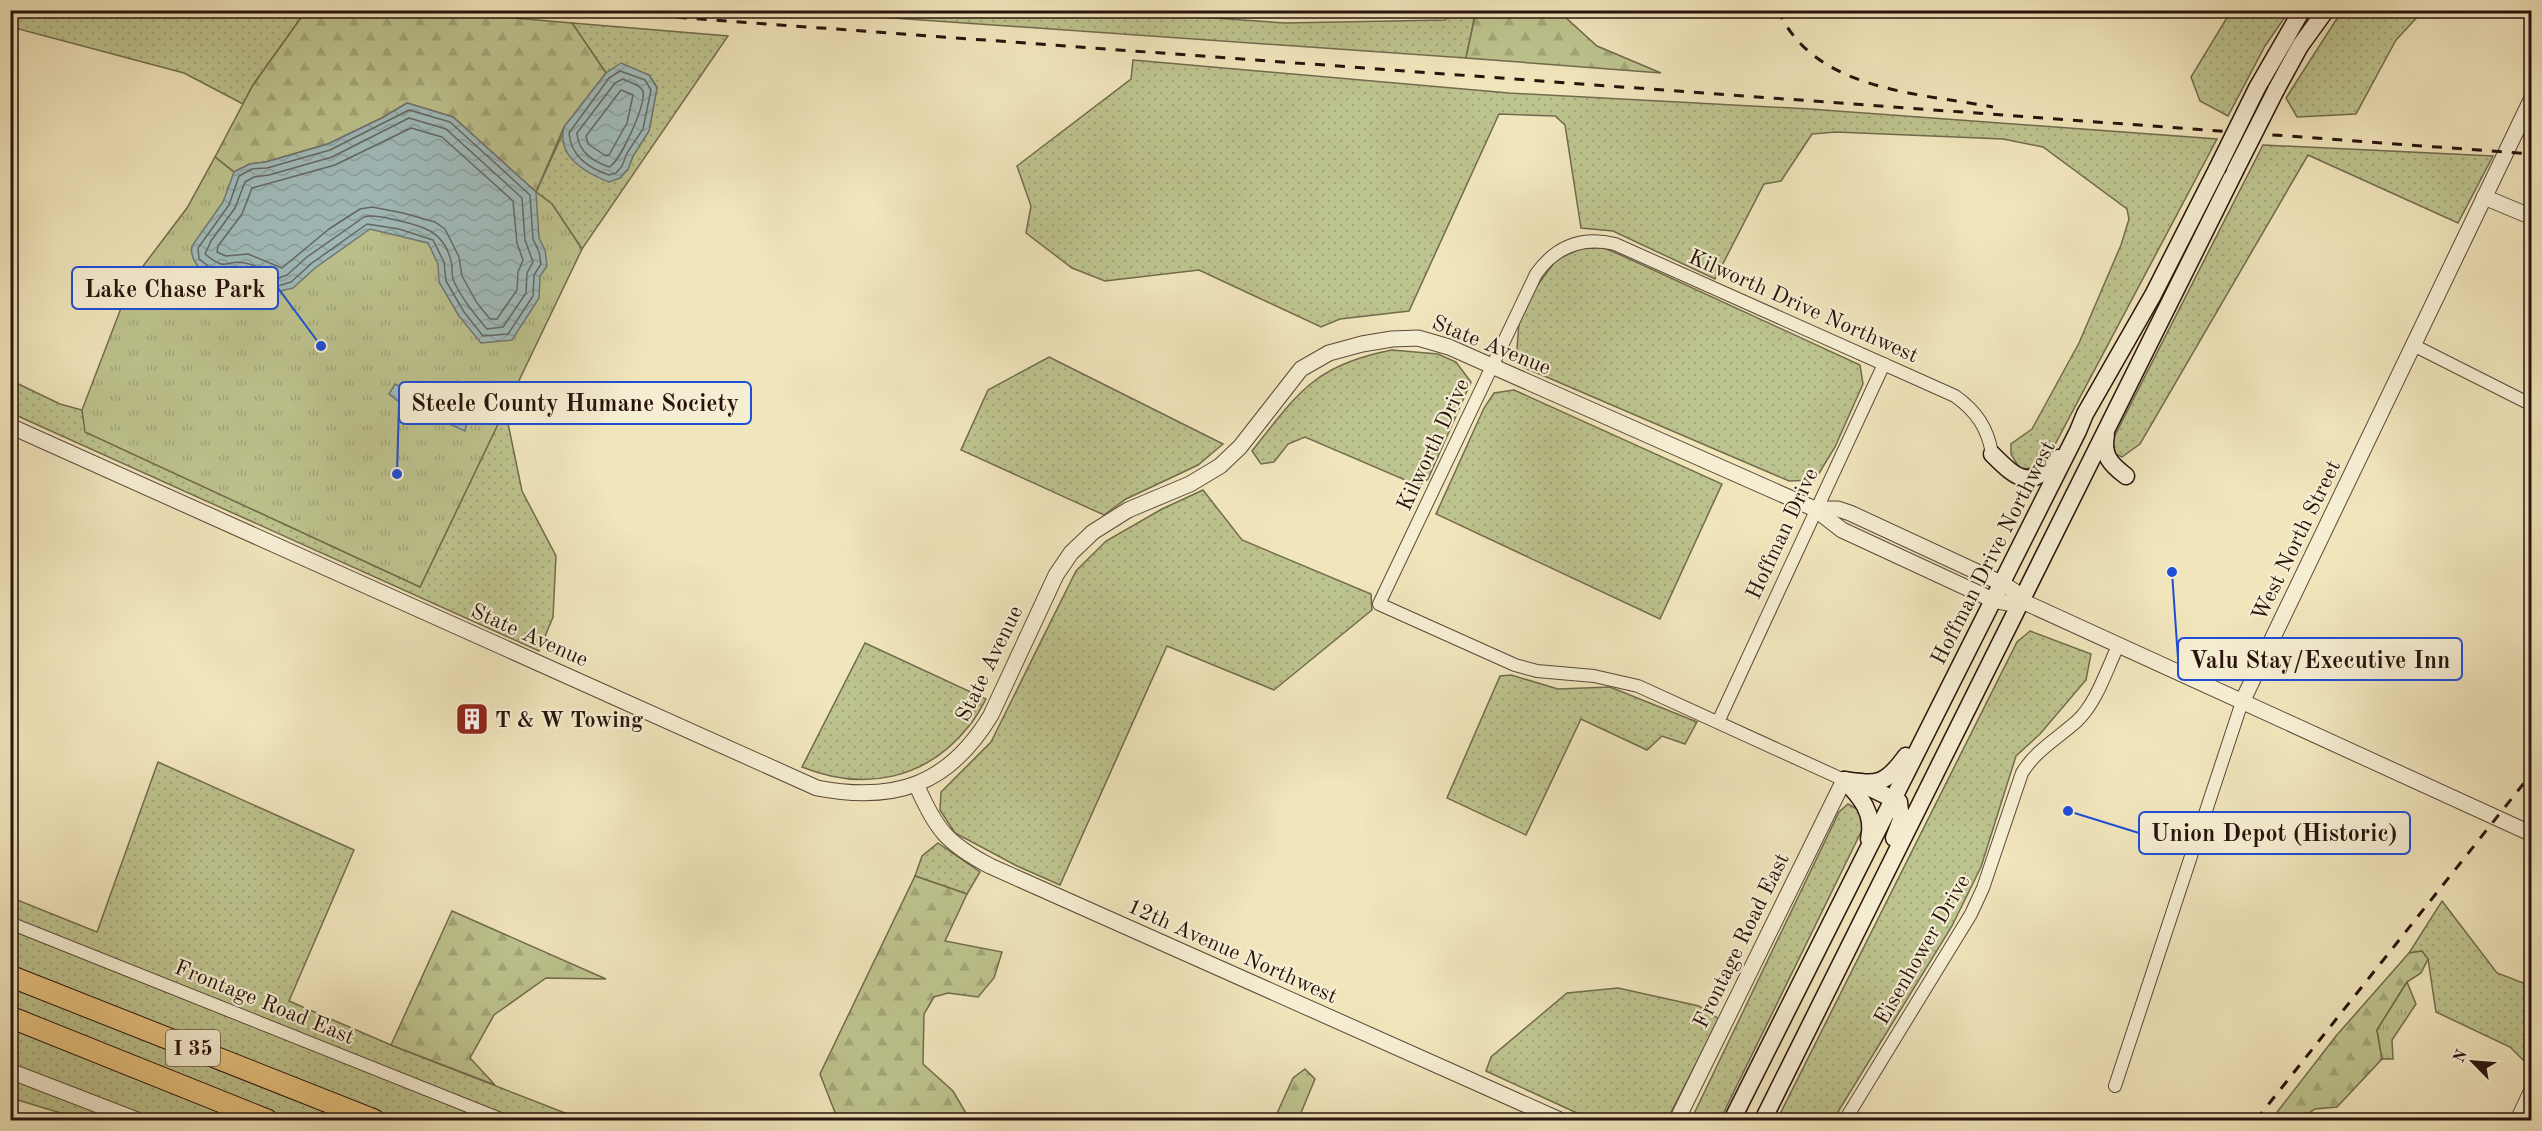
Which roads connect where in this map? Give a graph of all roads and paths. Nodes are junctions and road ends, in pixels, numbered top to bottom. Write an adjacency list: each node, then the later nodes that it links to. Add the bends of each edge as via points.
1 (2302, 10): 11 (main road, Hoffman Drive Northwest, bridge, via 2257,88 2153,295)
2 (2326, 10): 13 (main road, bridge, via 2276,90)
3 (2532, 98): 4 (street, West North Street)
4 (2484, 197): 5 (street); 7 (street, West North Street)
5 (2532, 217)
6 (1567, 246): 8 (street, Kilworth Drive Northwest, via 1588,241 1615,244); 9 (street, Kilworth Drive, via 1552,255 1536,274)
7 (2413, 345): 10 (street); 21 (street, West North Street)
8 (1884, 364): 14 (street, Kilworth Drive Northwest, via 1965,403 1985,427); 16 (street, Hoffman Drive)
9 (1492, 366): 16 (street, State Avenue); 22 (street, Kilworth Drive, via 1379,604 1515,665 1560,675 1616,679); 25 (street, State Avenue, via 1418,338 1362,344 1329,354 1301,369 1240,447 1220,465 1190,484 1128,510 1071,553 1056,575 979,735 962,756)
10 (2532, 405)
11 (2085, 414): 14 (main road, via 2058,458 2037,478 2019,477); 17 (main road, Hoffman Drive Northwest)
12 (10, 426): 25 (street, State Avenue, via 817,788 846,794)
13 (2108, 426): 15 (main road); 15 (main road, via 2105,453 2126,476 2096,476)
14 (1992, 454)
15 (2076, 494): 19 (main road)
16 (1815, 509): 17 (street, via 1850,513); 18 (street, via 1842,530); 22 (street, Hoffman Drive)
17 (2001, 583): 18 (main road, Hoffman Drive Northwest); 19 (street)
18 (1993, 600): 19 (street); 23 (main road, Hoffman Drive Northwest)
19 (2022, 601): 20 (street); 30 (main road)
20 (2118, 646): 21 (street); 44 (street, Eisenhower Drive, via 2078,720 2030,760 2022,773 1971,914)
21 (2242, 702): 27 (street); 34 (street, West North Street)
22 (1718, 722): 24 (street)
23 (1929, 727): 24 (main road, via 1891,774 1869,784); 26 (main road, Hoffman Drive Northwest)
24 (1851, 781): 26 (main road); 28 (main road, via 1868,811 1870,832); 41 (street, Frontage Road East)
25 (917, 786): 40 (street, 12th Avenue Northwest, via 944,836 964,853)
26 (1893, 798): 28 (main road, Hoffman Drive Northwest); 30 (main road, via 1899,802 1900,820)
27 (2532, 834)
28 (1865, 854): 42 (main road, Hoffman Drive Northwest)
29 (10, 922): 39 (street, Frontage Road East)
30 (1842, 961): 43 (main road)
31 (10, 976): 38 (highway, I 35)
32 (10, 1017): 37 (highway, I 35)
33 (10, 1071): 36 (street)
34 (2115, 1086)
35 (2532, 1089): 45 (street)
36 (137, 1120)
37 (267, 1120)
38 (374, 1120)
39 (504, 1120)
40 (1560, 1120)
41 (1677, 1120)
42 (1732, 1120)
43 (1763, 1120)
44 (1845, 1120)
45 (2517, 1120)

